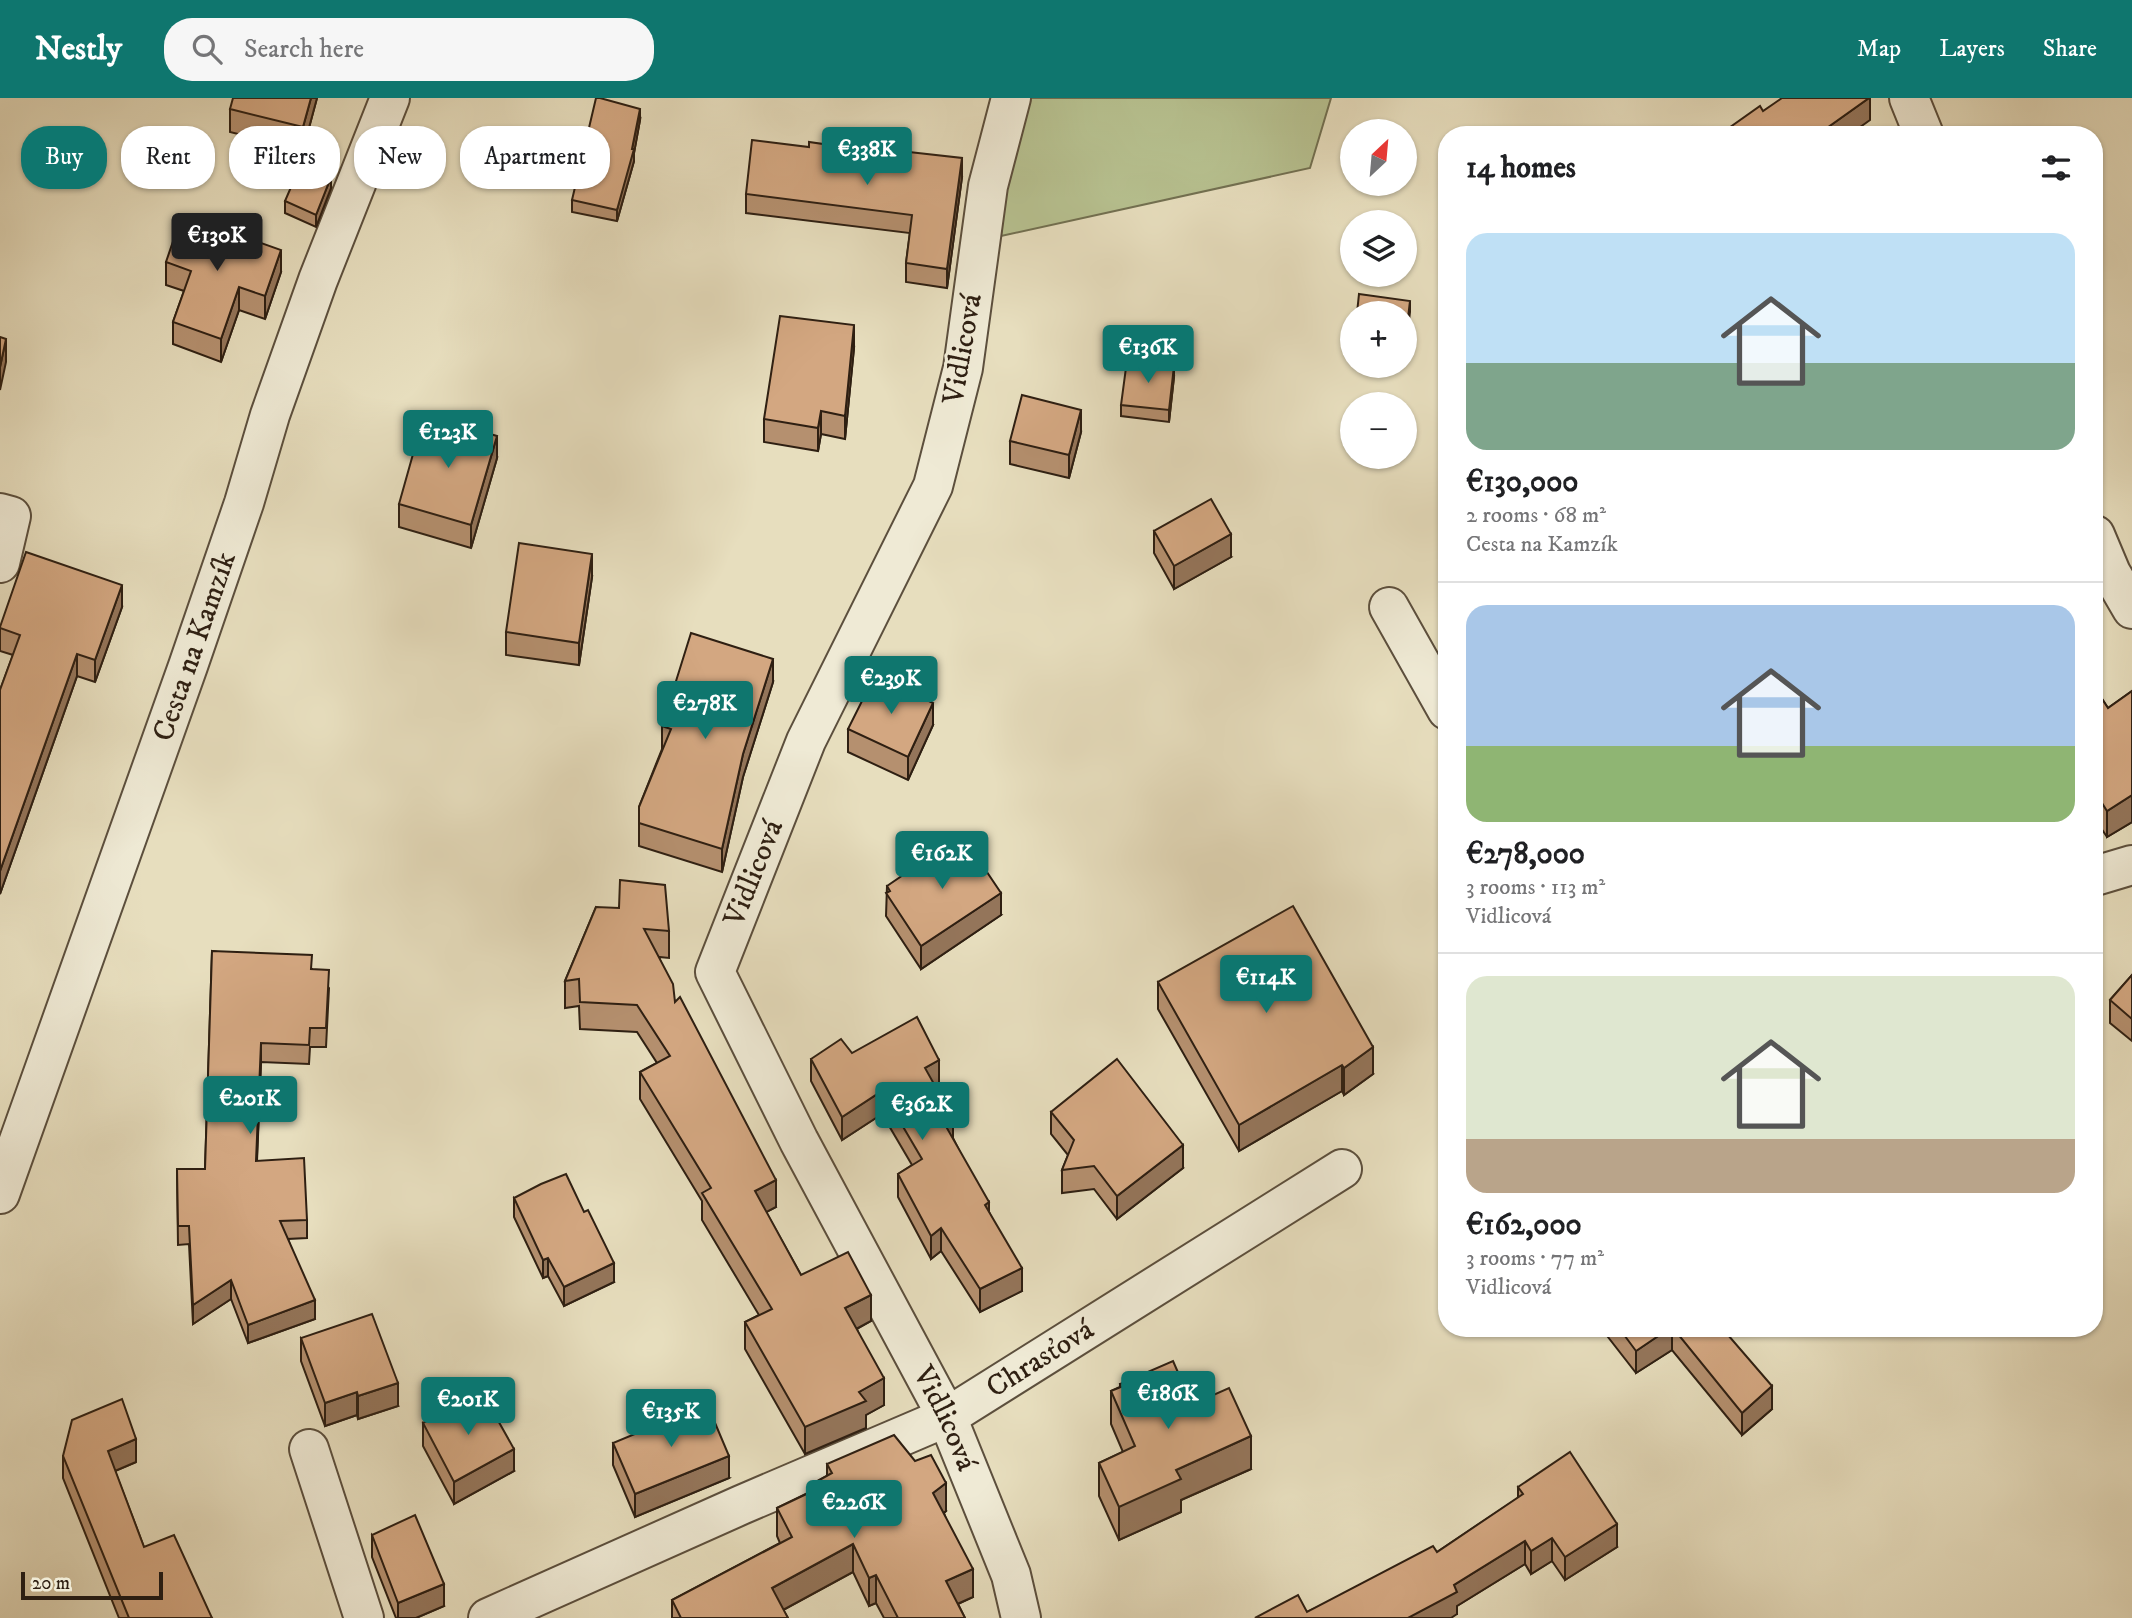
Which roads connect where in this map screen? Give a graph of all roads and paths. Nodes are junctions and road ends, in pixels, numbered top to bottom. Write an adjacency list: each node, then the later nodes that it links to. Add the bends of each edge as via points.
1 (390, 98): 14 (street, Cesta na Kamzík, via 318,280 188,666)
2 (1011, 98): 15 (street, Vidlicová, via 988,186 963,368 933,486 806,741 715,972 799,1141)
3 (1909, 98): 4 (street)
4 (1920, 126)
5 (5, 515): 7 (street)
6 (2103, 554): 9 (street)
7 (0, 563)
8 (1389, 607): 10 (street)
9 (2132, 609)
10 (1438, 694)
11 (2132, 865): 12 (street)
12 (2103, 874)
13 (1342, 1169): 15 (street, Chrasťová)
14 (0, 1194)
15 (947, 1417): 18 (street, Chrasťová); 19 (street, Vidlicová, via 1011,1575)
16 (309, 1448): 17 (street)
17 (364, 1618)
18 (488, 1618)
19 (1021, 1618)

